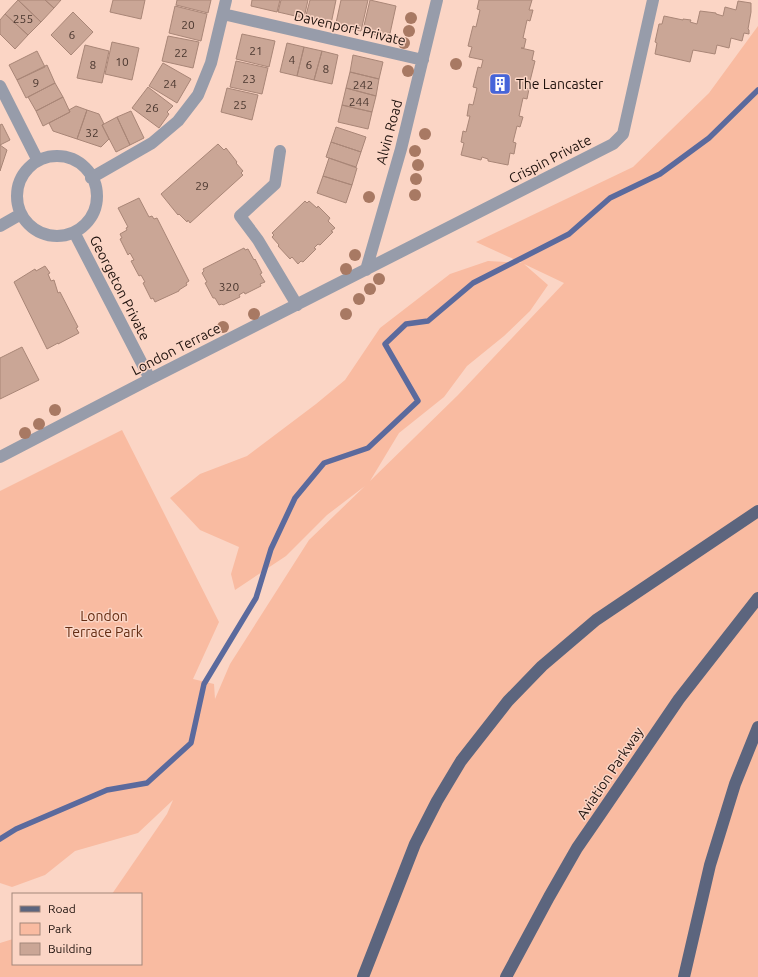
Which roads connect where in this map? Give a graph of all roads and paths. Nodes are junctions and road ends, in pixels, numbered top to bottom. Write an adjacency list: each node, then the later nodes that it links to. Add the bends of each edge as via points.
1 (226, 0): 4 (street)
2 (437, 0): 5 (street, Alvin Road)
3 (652, 0): 13 (street, Crispin Private, via 623,134 613,144)
4 (223, 14): 5 (street, Davenport Private); 9 (street, via 211,63 198,95 178,121 152,143)
5 (424, 60): 13 (street, Alvin Road)
6 (0, 86): 8 (street)
7 (280, 151): 14 (street, via 275,184 240,216 258,240)
8 (38, 161): 9 (street, via 61,156 74,160 85,168); 10 (street, via 26,171 20,181 17,193)
9 (91, 178): 12 (street, via 97,200 94,211 89,220)
10 (21, 214): 11 (street); 12 (street, via 28,224 44,234 63,236)
11 (0, 226)
12 (74, 232): 15 (street, Georgeton Private)
13 (366, 270): 14 (street, London Terrace)
14 (297, 305): 15 (street, London Terrace)
15 (150, 379): 16 (street, London Terrace)
16 (0, 457)
17 (758, 511): 20 (main road, via 596,620 542,666 491,720 461,761 416,844)
18 (758, 598): 21 (main road, Aviation Parkway, via 679,699 597,819 549,897)
19 (758, 727): 22 (main road, via 735,784 710,865)
20 (363, 977)
21 (506, 977)
22 (684, 977)

